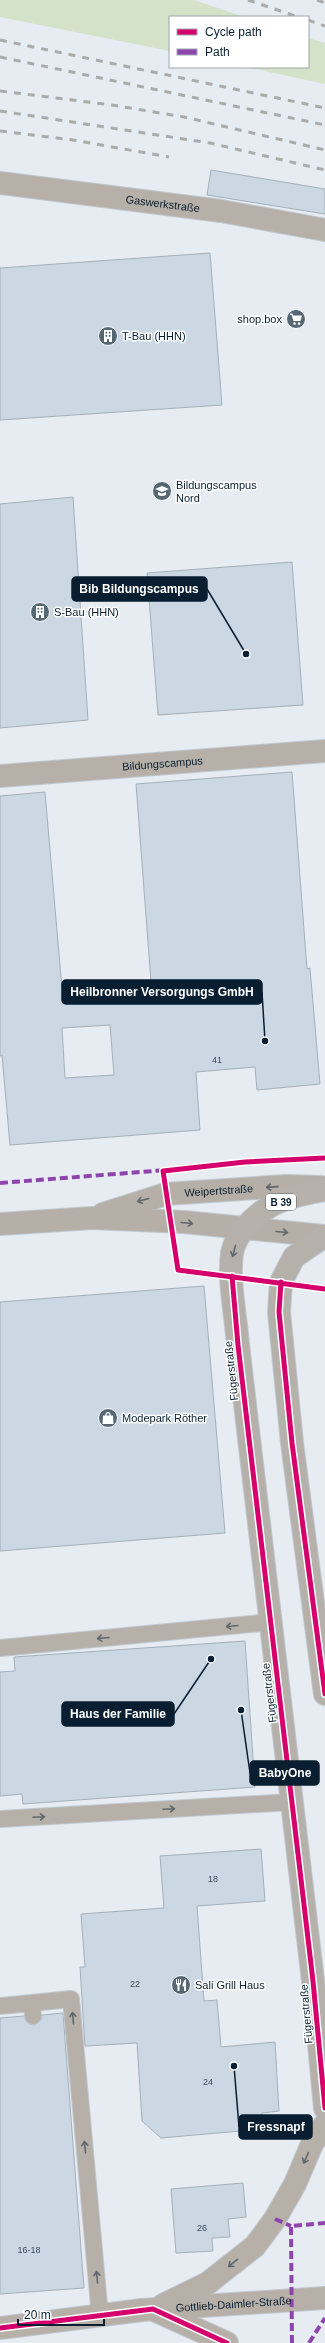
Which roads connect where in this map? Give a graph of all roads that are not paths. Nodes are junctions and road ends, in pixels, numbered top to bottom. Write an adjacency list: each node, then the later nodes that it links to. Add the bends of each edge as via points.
1 (0, 183): 2 (street, Gaswerkstraße, via 221,211)
2 (325, 230)
3 (325, 751): 4 (street, Bildungscampus)
4 (0, 776)
5 (325, 1188): 6 (main road, Weipertstraße, one-way to 6, via 286,1186 166,1194); 8 (main road, Fügerstraße / B 39, via 288,1198 263,1212)
6 (92, 1218): 7 (main road, Weipertstraße); 8 (main road, Weipertstraße, one-way to 8, via 184,1222)
7 (0, 1224)
8 (243, 1228): 9 (main road, Weipertstraße, one-way to 9); 10 (main road, Fügerstraße / B 39, one-way to 10, via 232,1252 232,1276)
9 (325, 1236): 12 (main road, via 294,1257 281,1282 279,1312 292,1443)
10 (271, 1622): 11 (lane, one-way to 11); 13 (main road, Fügerstraße / B 39)
11 (0, 1648)
12 (325, 1694)
13 (292, 1802): 14 (lane, one-way to 13); 16 (main road, Fügerstraße / B 39)
14 (0, 1819)
15 (0, 2006): 20 (lane, one-way to 15, via 71,1999 32,2009)
16 (325, 2108)
17 (325, 2124): 19 (street, one-way to 19, via 312,2144 275,2219 254,2246 208,2283)
18 (325, 2298): 19 (street, Gottlieb-Daimler-Straße)
19 (153, 2309): 20 (street, Gottlieb-Daimler-Straße); 22 (street)
20 (100, 2316): 21 (street, Gottlieb-Daimler-Straße)
21 (0, 2328)
22 (227, 2343)

